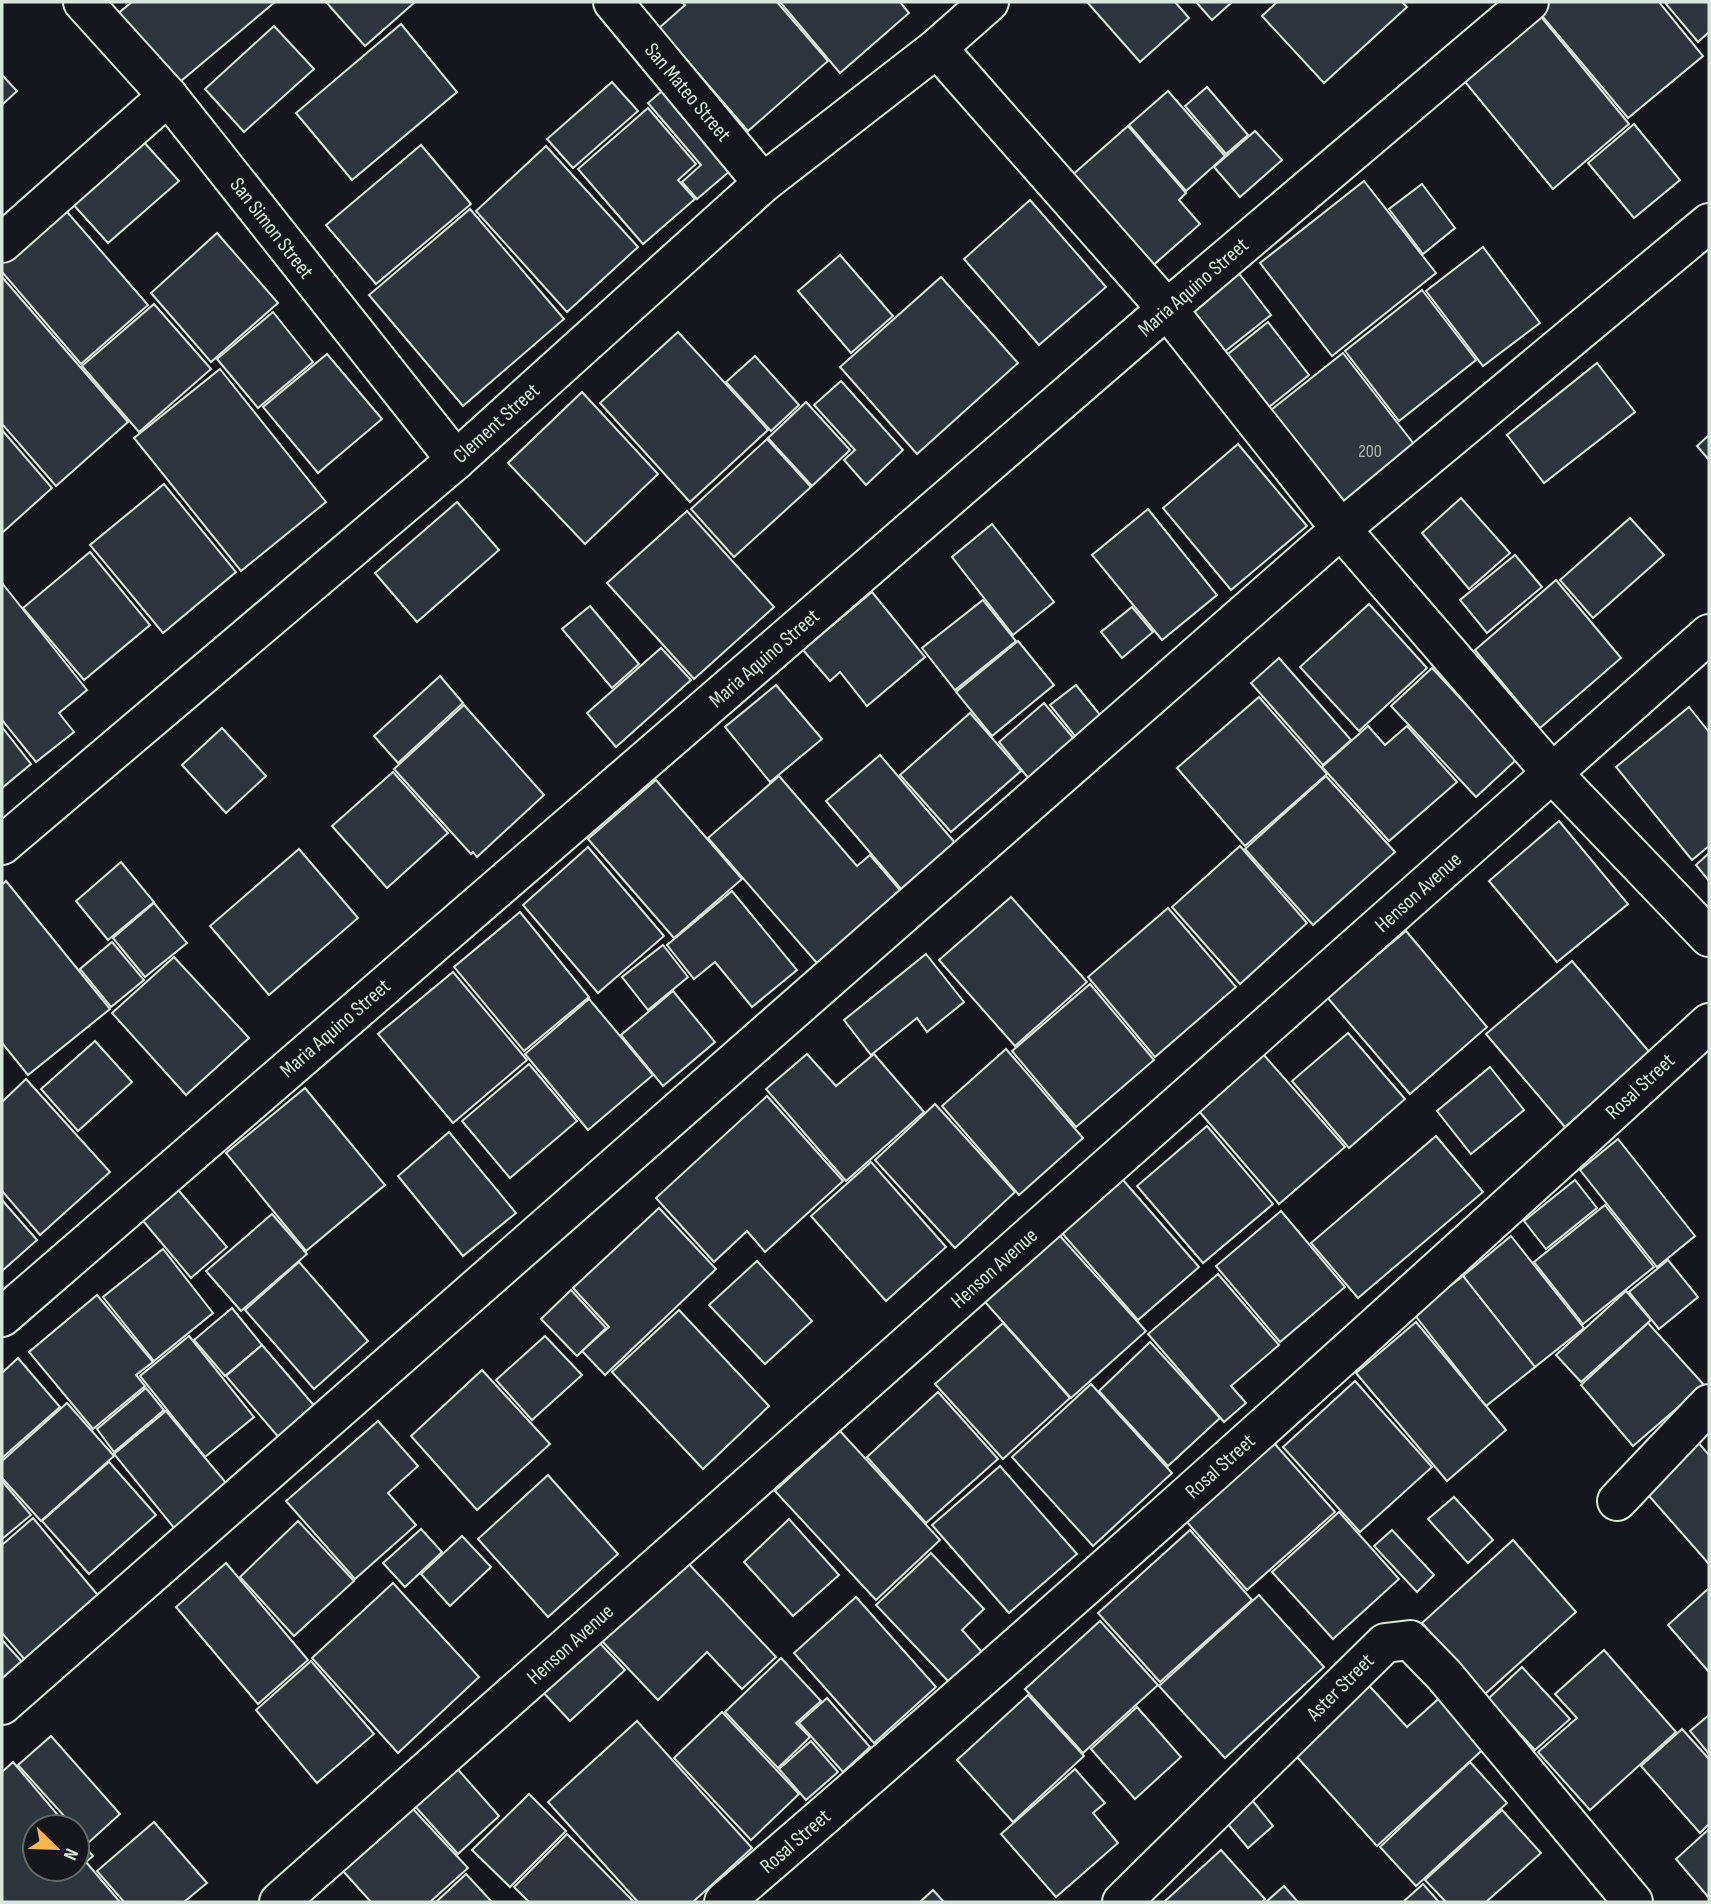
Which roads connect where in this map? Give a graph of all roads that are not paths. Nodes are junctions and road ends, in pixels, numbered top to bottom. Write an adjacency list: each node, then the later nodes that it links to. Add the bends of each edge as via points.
1 (83, 2): 6 (street, San Simon Street)
2 (613, 2): 7 (street, San Mateo Street)
3 (989, 2): 5 (street, Clement Street)
4 (1529, 2): 10 (street, Maria Aquino Street)
5 (937, 48): 7 (street, Clement Street); 10 (street)
6 (168, 96): 9 (street); 11 (street, San Simon Street)
7 (763, 183): 11 (street, Clement Street)
8 (1709, 223): 12 (street)
9 (2, 243)
10 (1167, 309): 12 (street); 18 (street, Maria Aquino Street)
11 (456, 460): 15 (street, Clement Street)
12 (1341, 529): 14 (street); 21 (street)
13 (1709, 634): 14 (street, Henson Avenue)
14 (1552, 773): 16 (street); 22 (street, Henson Avenue)
15 (2, 845)
16 (1709, 937)
17 (1709, 1023): 23 (street, Rosal Street, via 1414,1293)
18 (2, 1317)
19 (1709, 1404): 20 (street)
20 (1617, 1501)
21 (2, 1705)
22 (279, 1902)
23 (724, 1902)
24 (1122, 1902): 25 (street, Aster Street, via 1385,1643 1410,1640)
25 (1633, 1902)

